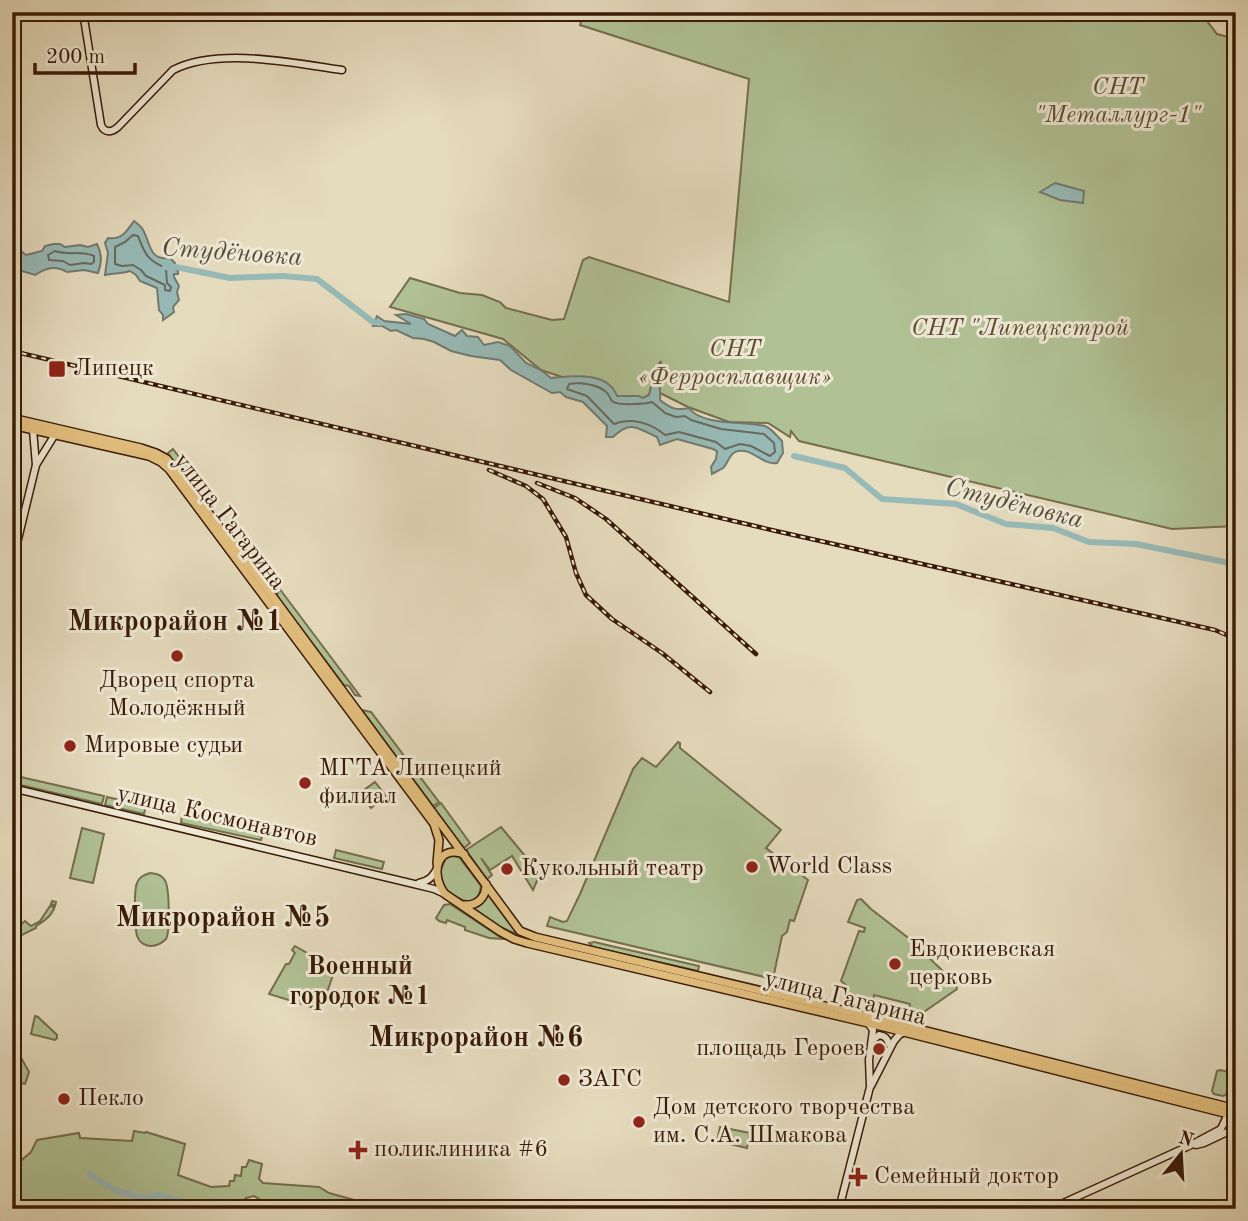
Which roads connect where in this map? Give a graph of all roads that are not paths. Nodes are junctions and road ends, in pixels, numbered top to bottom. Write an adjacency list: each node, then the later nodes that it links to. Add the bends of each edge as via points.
1 (83, 12): 2 (main road, via 105,131 118,127 183,65 234,58)
2 (342, 70)
3 (12, 418): 6 (main road)
4 (12, 425): 6 (main road)
5 (48, 426): 6 (main road, улица Гагарина); 7 (main road); 11 (main road, улица Гагарина, via 141,448 167,459)
6 (36, 427): 7 (main road, улица Гагарина); 8 (main road)
7 (54, 436): 9 (main road); 11 (main road, улица Гагарина, via 161,462)
8 (34, 444): 9 (main road, via 41,442); 10 (main road)
9 (47, 447): 10 (main road)
10 (36, 462): 12 (main road)
11 (214, 524): 14 (main road, улица Гагарина); 15 (main road, улица Гагарина, via 434,824 439,840)
12 (12, 564)
13 (12, 788): 16 (main road, улица Космонавтов)
14 (465, 854): 15 (main road, via 450,852); 17 (main road)
15 (437, 868): 16 (main road, via 426,882); 18 (main road, via 437,881)
16 (414, 884): 18 (main road, улица Космонавтов)
17 (486, 884): 19 (main road, via 478,901); 20 (main road, улица Гагарина, via 520,931)
18 (445, 894): 19 (main road)
19 (460, 904): 20 (main road, улица Гагарина, via 514,939)
20 (675, 974): 21 (main road, улица Гагарина); 22 (main road, улица Гагарина)
21 (886, 1021): 23 (main road, улица Гагарина); 24 (main road)
22 (868, 1023): 24 (main road, улица Гагарина); 26 (main road)
23 (913, 1028): 25 (main road); 32 (main road, улица Гагарина)
24 (893, 1030): 25 (main road, улица Гагарина); 27 (main road)
25 (903, 1032): 28 (main road); 32 (main road, улица Гагарина)
26 (872, 1042): 27 (main road, via 879,1035); 29 (main road)
27 (889, 1044): 28 (main road)
28 (886, 1056): 30 (main road)
29 (869, 1060): 30 (main road); 31 (main road)
30 (883, 1064): 31 (main road)
31 (870, 1087): 37 (main road)
32 (1143, 1089): 33 (main road, улица Гагарина); 33 (main road, улица Гагарина, via 1224,1106)
33 (1234, 1113): 35 (main road); 36 (main road, via 1221,1129)
34 (1236, 1128): 35 (main road)
35 (1222, 1134): 36 (main road)
36 (1191, 1146): 38 (main road)
37 (839, 1209)
38 (1050, 1209)

